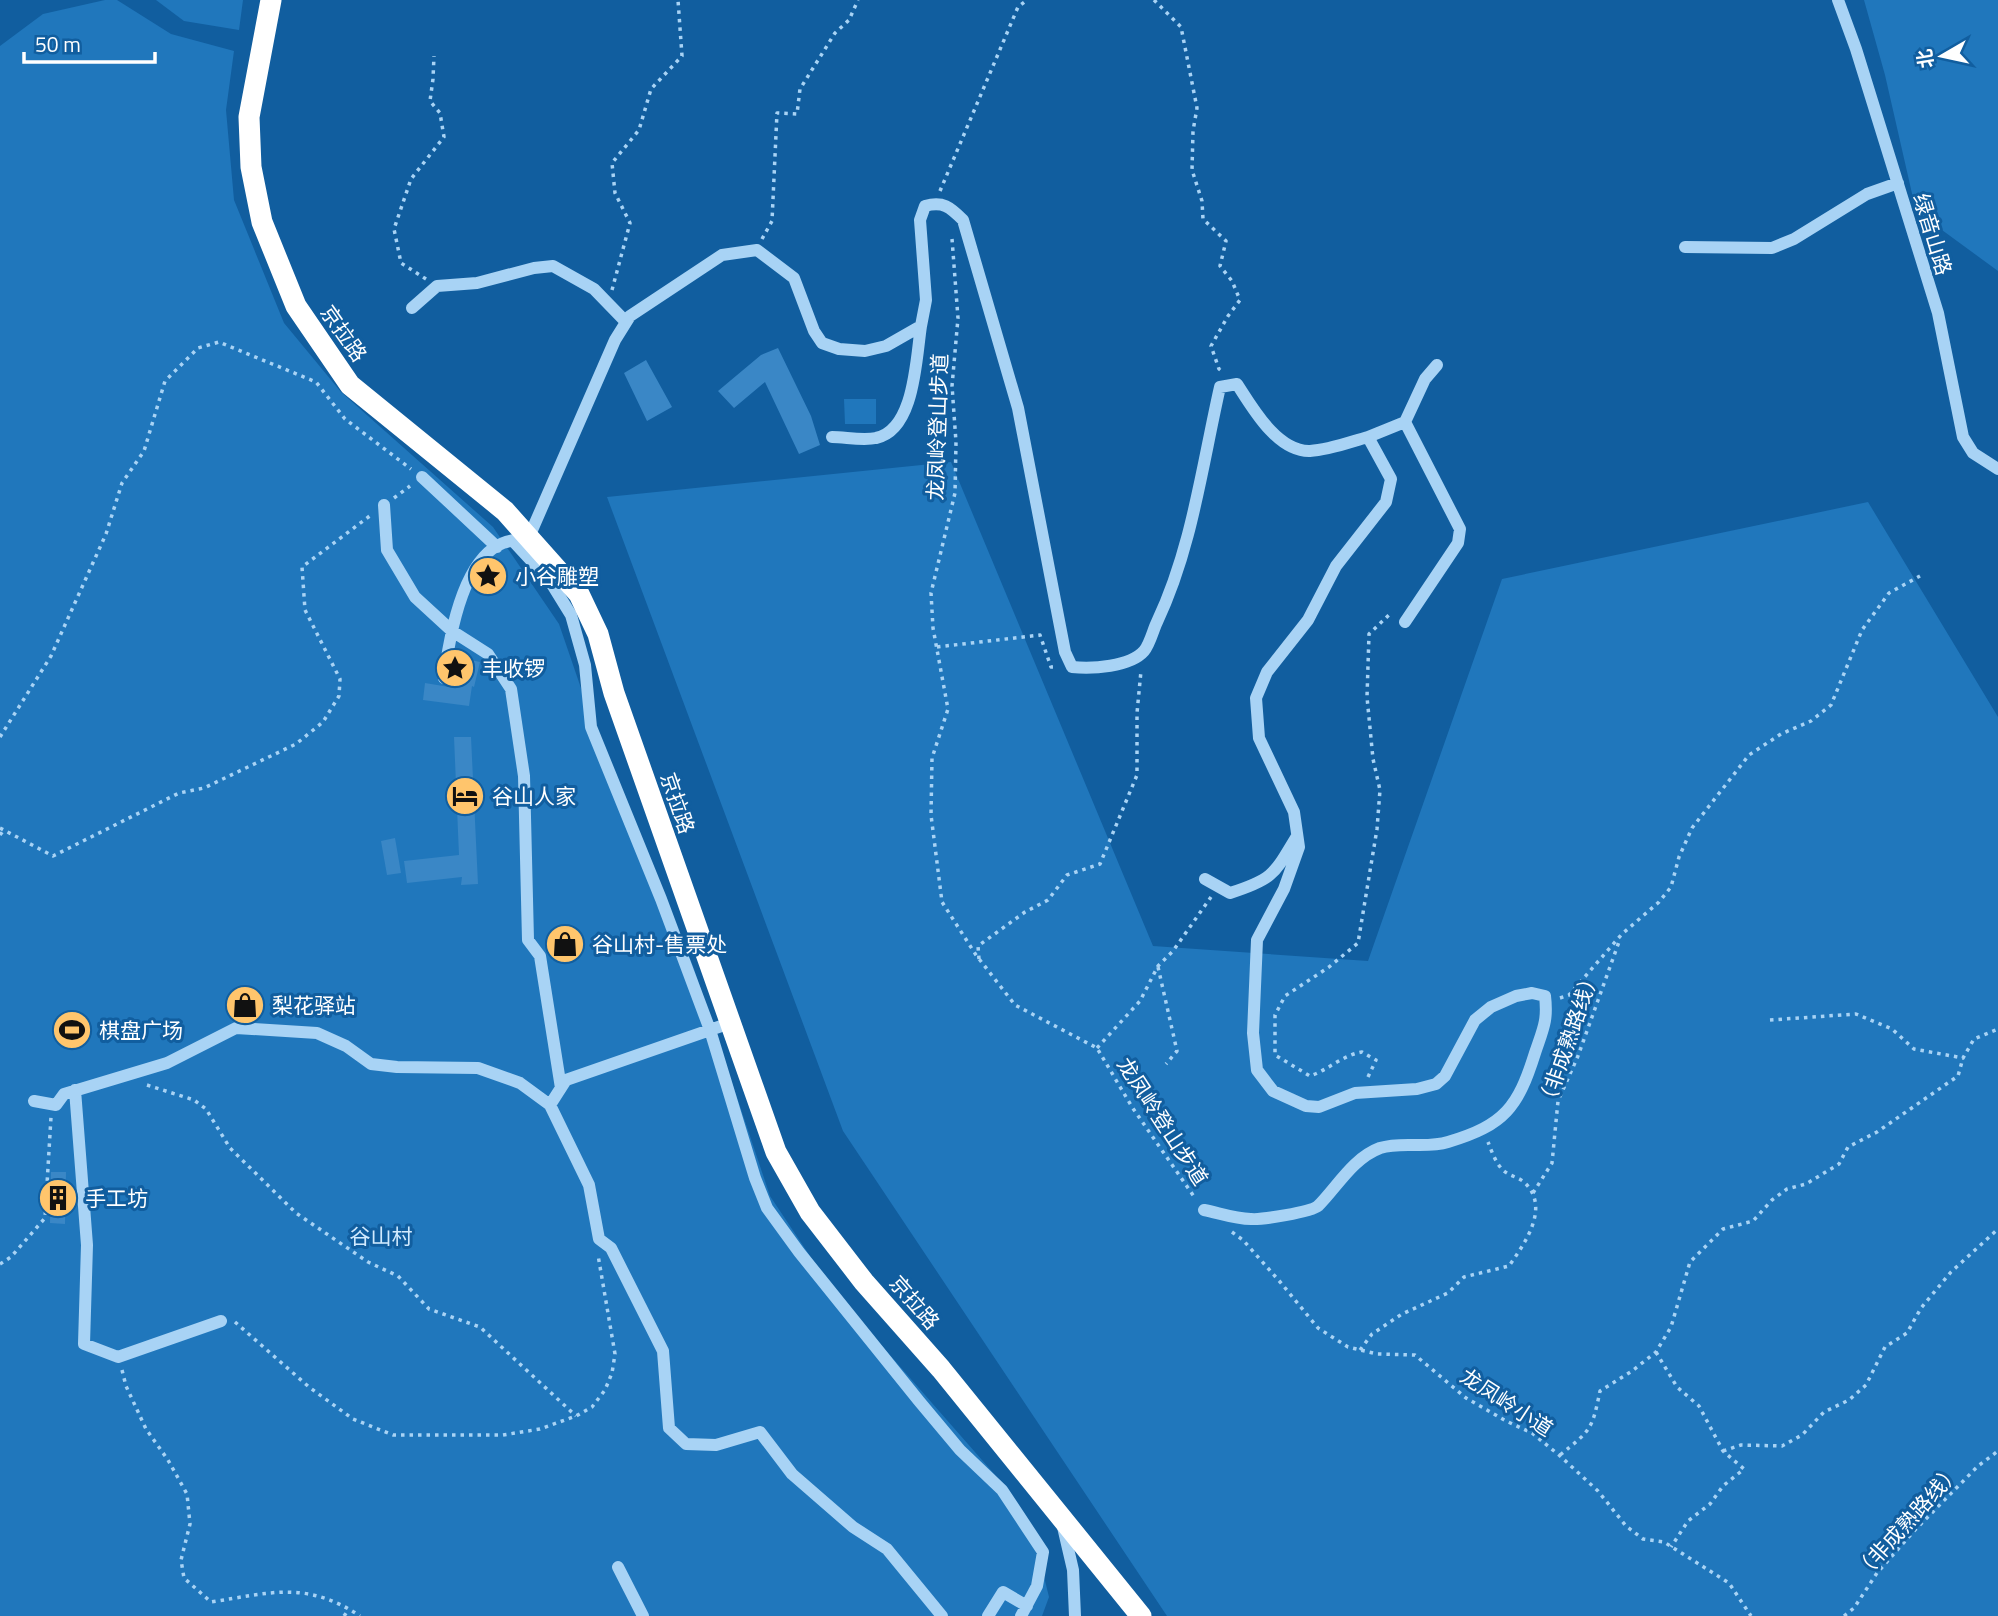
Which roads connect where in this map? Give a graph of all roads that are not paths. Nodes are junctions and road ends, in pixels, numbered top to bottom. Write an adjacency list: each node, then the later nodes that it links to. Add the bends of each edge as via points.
1 (271, 0): 15 (highway, 京拉路, via 249,117 251,167 262,222 296,306 350,385 505,511)
2 (1838, 0): 3 (street, 绿音山路)
3 (1898, 183): 4 (street, via 1867,194 1772,248); 12 (street, 绿音山路, via 1938,313 1963,437 1973,453)
4 (1685, 247)
5 (412, 308): 6 (street, via 437,286 553,267 594,289)
6 (626, 322): 7 (street, via 722,256 757,250 794,278 821,343 865,351 886,346); 15 (street)
7 (922, 326): 10 (street, via 908,406 895,429 877,438); 11 (street, via 926,300 920,220 925,206 942,204 963,220 1018,408 1065,652 1072,667 1118,664 1143,652 1189,534 1220,387 1237,384 1265,425 1287,445 1308,451)
8 (1437, 365): 9 (street, via 1425,379)
9 (1405, 422): 11 (street); 17 (street, via 1460,529 1458,542)
10 (832, 437)
11 (1368, 437): 20 (street, via 1391,480 1385,502 1336,566 1308,620 1267,672 1256,698 1259,738 1294,812)
12 (1998, 469)
13 (422, 477): 16 (street)
14 (384, 505): 18 (street, via 387,550 415,597)
15 (521, 539): 16 (street); 22 (highway, 京拉路, via 579,594 598,634 618,705); 23 (street, via 571,615 584,665 591,727)
16 (497, 547): 18 (street, via 477,564 465,584)
17 (1405, 622)
18 (453, 631): 19 (street); 24 (street, via 488,654 511,689 524,776 528,940 540,956)
19 (444, 678)
20 (1298, 836): 21 (street, via 1274,874 1252,886 1230,893); 28 (street, via 1299,847 1284,889 1257,940 1253,1033 1257,1070 1273,1091 1319,1107 1354,1093 1436,1084 1445,1076 1475,1020 1491,1007 1532,993 1545,996 1547,1017 1524,1087 1514,1105 1488,1126 1447,1143 1379,1149 1361,1159 1315,1209 1252,1220)
21 (1205, 879)
22 (730, 1023): 23 (street); 30 (highway, 京拉路, via 776,1152 810,1212)
23 (710, 1030): 24 (street, via 566,1080); 32 (street, via 767,1208 919,1401 1002,1490 1044,1552 1037,1586)
24 (561, 1088): 27 (street)
25 (75, 1090): 26 (street, via 55,1105); 27 (street, via 167,1063 236,1028 317,1033 371,1064 478,1069 520,1083); 29 (street, via 87,1245 84,1344 118,1357)
26 (34, 1101)
27 (550, 1105): 34 (street, via 589,1185 599,1239 611,1248 663,1351 669,1428 686,1444 716,1445 760,1432 792,1474 853,1527 887,1549)
28 (1204, 1210)
29 (221, 1321)
30 (1060, 1515): 36 (street, via 1073,1570); 37 (highway, 京拉路)
31 (618, 1567): 33 (street)
32 (1024, 1611): 35 (street, via 1003,1592)
33 (643, 1616)
34 (942, 1616)
35 (988, 1616)
36 (1075, 1616)
37 (1141, 1616)

